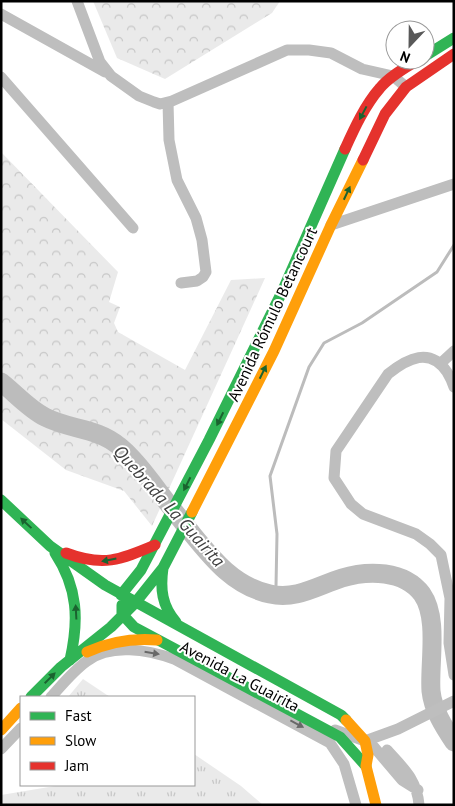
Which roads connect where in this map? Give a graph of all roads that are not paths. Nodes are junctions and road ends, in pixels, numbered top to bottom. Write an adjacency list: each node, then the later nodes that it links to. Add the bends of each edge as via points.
1 (77, 1): 8 (street, via 100,62)
2 (4, 15): 3 (street); 8 (street)
3 (1, 28)
4 (454, 38): 5 (main road)
5 (435, 50)
6 (454, 54): 11 (main road, Avenida Rómulo Betancourt)
7 (402, 70): 9 (main road, Avenida Rómulo Betancourt)
8 (111, 76): 12 (street, via 139,96 160,104)
9 (393, 76): 11 (street); 12 (street, via 362,69 330,53 286,50); 21 (main road, Avenida Rómulo Betancourt, one-way to 21, via 368,104 346,146 282,292)
10 (1, 77): 15 (street)
11 (406, 87): 14 (main road, Avenida Rómulo Betancourt, one-way to 11, via 382,119)
12 (168, 102): 16 (street, via 169,140 177,180 196,218 206,272 197,281)
13 (454, 184): 14 (street)
14 (331, 225): 23 (main road, Avenida Rómulo Betancourt, one-way to 14, via 274,351)
15 (133, 228)
16 (181, 282)
17 (454, 351): 18 (street)
18 (441, 363): 19 (street); 30 (street, via 421,357 399,365 388,374 336,451 334,478 351,504 363,514 416,534 441,555 450,598 449,643)
19 (454, 387)
20 (1, 500): 22 (main road, one-way to 20)
21 (156, 545): 22 (main road, one-way to 22, via 101,562 70,555); 24 (main road, Avenida Rómulo Betancourt)
22 (50, 546): 24 (main road, Avenida La Guairita); 29 (main road, one-way to 22, via 77,630 76,600 66,571)
23 (163, 568): 25 (main road, Avenida Rómulo Betancourt); 27 (main road, via 160,592 165,608)
24 (121, 595): 25 (main road, Avenida La Guairita); 26 (main road)
25 (135, 602): 26 (main road, Avenida Rómulo Betancourt); 27 (main road, Avenida La Guairita)
26 (122, 614): 28 (main road, Avenida La Guairita, via 134,626); 29 (main road, Avenida Rómulo Betancourt)
27 (189, 632): 38 (main road, Avenida La Guairita, via 341,715)
28 (184, 654): 29 (main road, via 161,640 151,639 98,647); 35 (main road, Avenida La Guairita)
29 (70, 660): 31 (main road, one-way to 29)
30 (454, 675)
31 (33, 696)
32 (52, 696): 41 (street, Avenida La Guairita, one-way to 41, via 94,656 127,650 158,653 330,743 344,764)
33 (452, 701): 38 (street)
34 (20, 709): 37 (main road)
35 (315, 723): 38 (street); 40 (main road, Avenida La Guairita, via 340,738)
36 (20, 729): 39 (street)
37 (1, 730)
38 (369, 740): 40 (main road, Avenida La Guairita); 43 (street, via 402,780 418,790)
39 (1, 749)
40 (366, 766): 42 (main road, Avenida La Guairita)
41 (356, 805)
42 (376, 805)
43 (419, 805)

